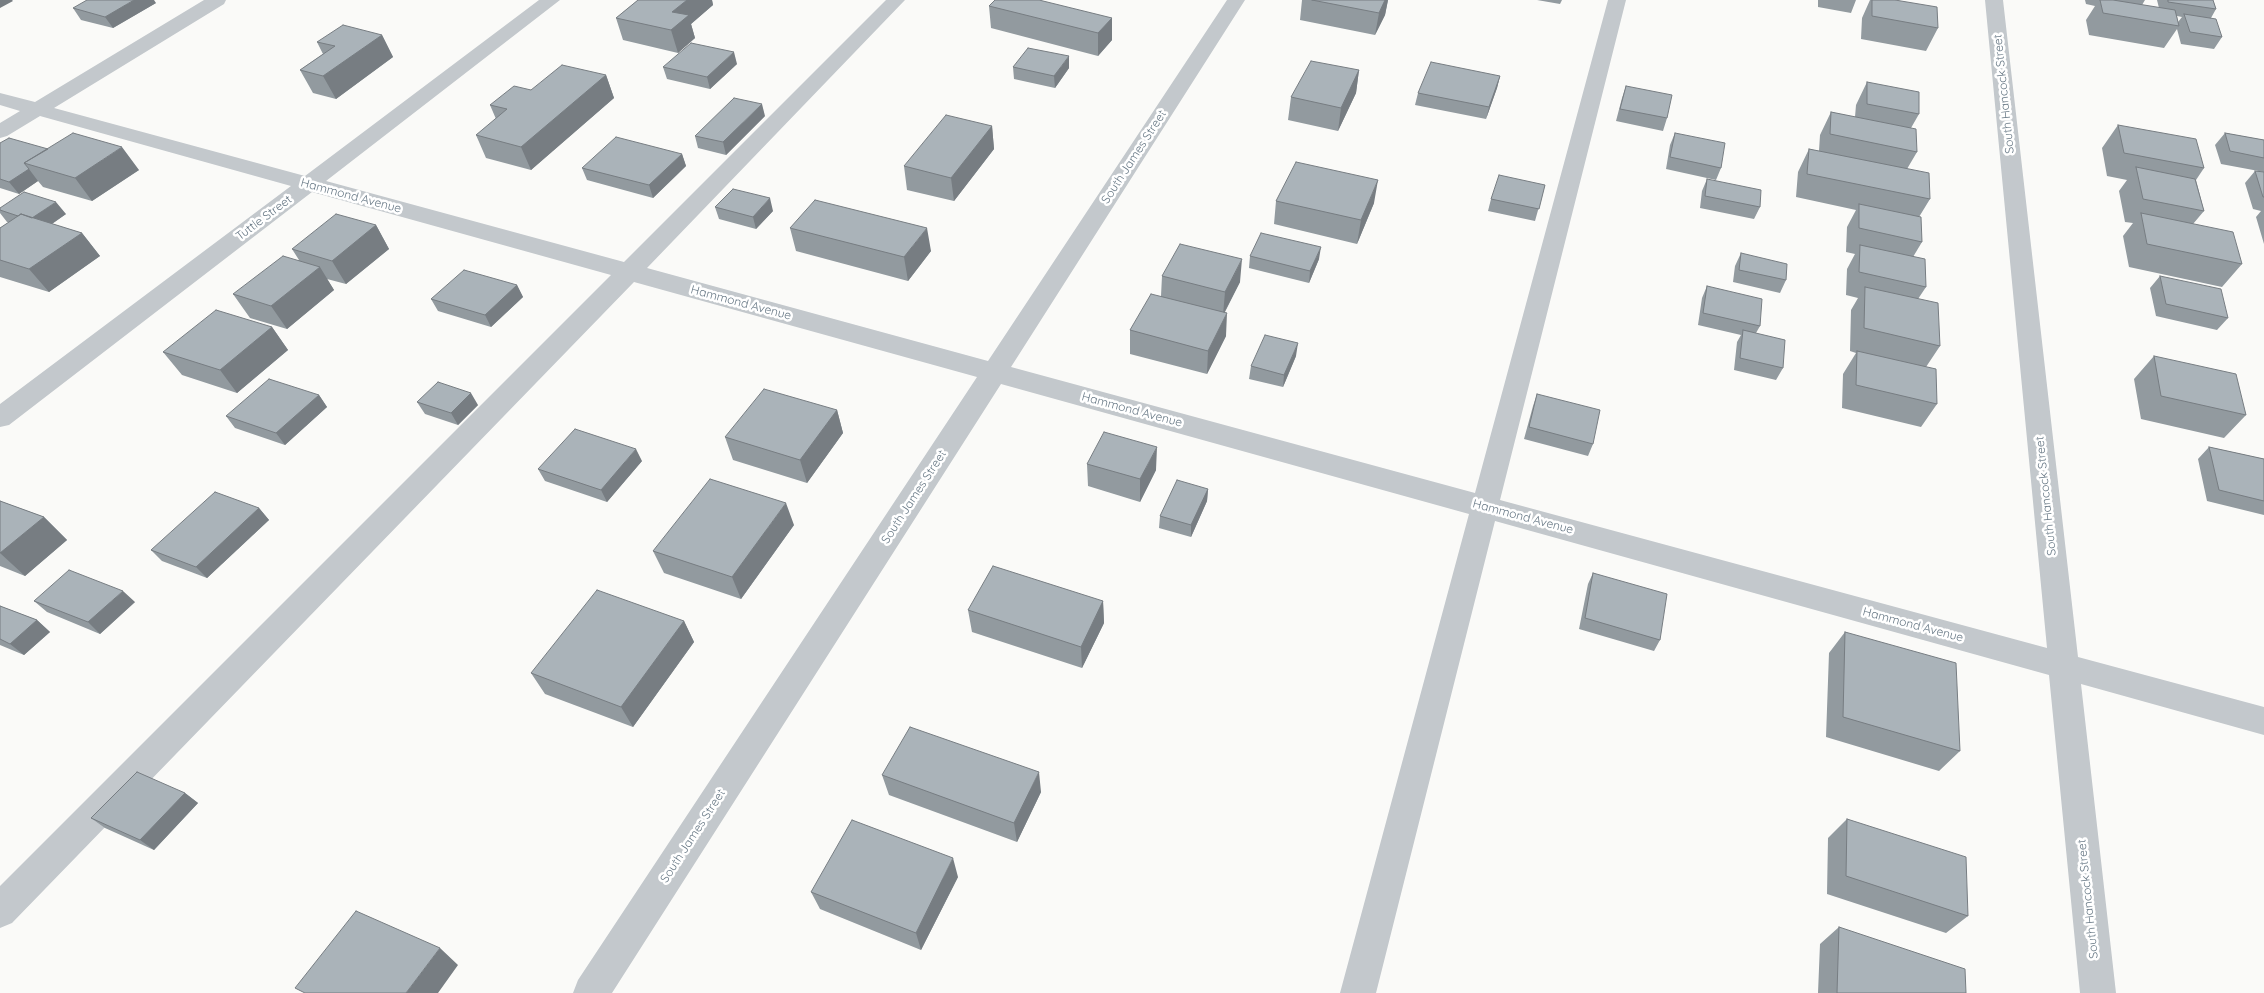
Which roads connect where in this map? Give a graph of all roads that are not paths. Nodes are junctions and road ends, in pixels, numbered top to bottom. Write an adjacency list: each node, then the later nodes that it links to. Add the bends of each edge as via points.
1 (217, 0): 8 (street)
2 (551, 0): 10 (street, Tuttle Street)
3 (896, 0): 11 (street)
4 (1236, 0): 12 (street, South James Street)
5 (1617, 0): 14 (street)
6 (1994, 0): 15 (street, South Hancock Street)
7 (0, 99): 8 (street, Hammond Avenue)
8 (38, 110): 9 (street); 10 (street, Hammond Avenue)
9 (0, 132)
10 (308, 184): 11 (street, Hammond Avenue); 13 (street, Tuttle Street)
11 (629, 272): 12 (street, Hammond Avenue); 17 (street)
12 (994, 372): 14 (street, Hammond Avenue); 18 (street, South James Street)
13 (0, 418)
14 (1485, 507): 15 (street, Hammond Avenue); 19 (street)
15 (2064, 666): 16 (street, Hammond Avenue); 20 (street, South Hancock Street)
16 (2264, 721)
17 (0, 911)
18 (591, 993)
19 (1358, 993)
20 (2098, 993)

